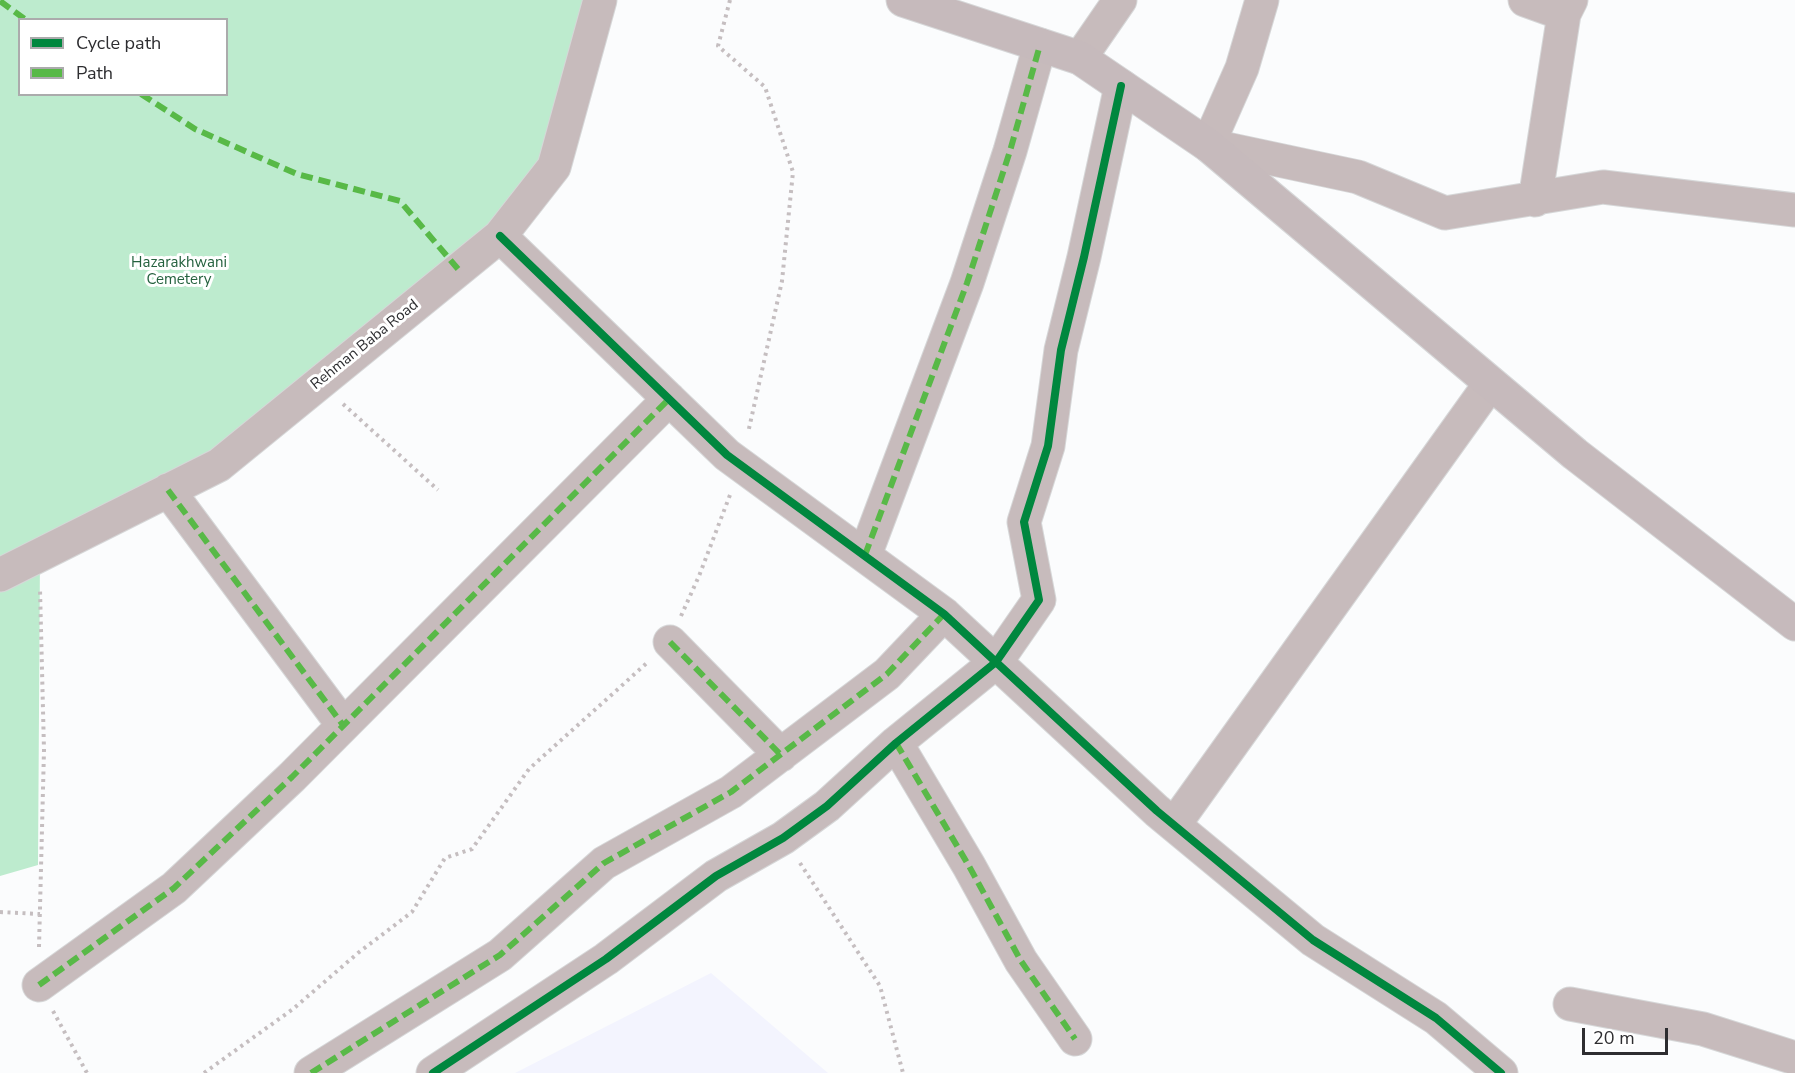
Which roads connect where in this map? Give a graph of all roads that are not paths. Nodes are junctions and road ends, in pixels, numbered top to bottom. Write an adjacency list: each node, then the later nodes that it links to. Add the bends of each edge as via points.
1 (600, 0): 13 (street, Rehman Baba Road, via 554,167)
2 (903, 0): 7 (main road)
3 (1120, 0): 8 (street)
4 (1262, 0): 10 (street, via 1242,68)
5 (1525, 0): 6 (street)
6 (1568, 7): 11 (street)
7 (1041, 45): 8 (main road); 17 (street, via 967,283)
8 (1080, 58): 9 (main road)
9 (1121, 86): 10 (main road); 22 (street, via 1061,350 1048,446 1024,522 1039,600)
10 (1209, 145): 11 (street, via 1358,177 1446,213); 14 (main road)
11 (1535, 200): 12 (street, via 1603,188)
12 (1795, 210)
13 (500, 236): 15 (street); 16 (street, Rehman Baba Road, via 219,465)
14 (1490, 384): 20 (main road); 26 (street)
15 (669, 399): 17 (street, via 727,455); 23 (street)
16 (168, 490): 18 (street, Rehman Baba Road); 23 (street)
17 (865, 555): 19 (street)
18 (0, 575)
19 (944, 614): 22 (street); 25 (street, via 887,674)
20 (1795, 624)
21 (670, 642): 25 (street)
22 (996, 662): 24 (street); 26 (street)
23 (343, 726): 27 (street, via 174,888)
24 (897, 743): 29 (street, via 1021,961); 32 (street, via 783,838 716,876 606,959)
25 (781, 755): 31 (street, via 731,792 604,862 500,955)
26 (1174, 825): 33 (street, via 1313,940 1436,1018)
27 (39, 985)
28 (1570, 1004): 30 (street, via 1703,1029)
29 (1075, 1039)
30 (1795, 1058)
31 (311, 1073)
32 (433, 1073)
33 (1501, 1073)

